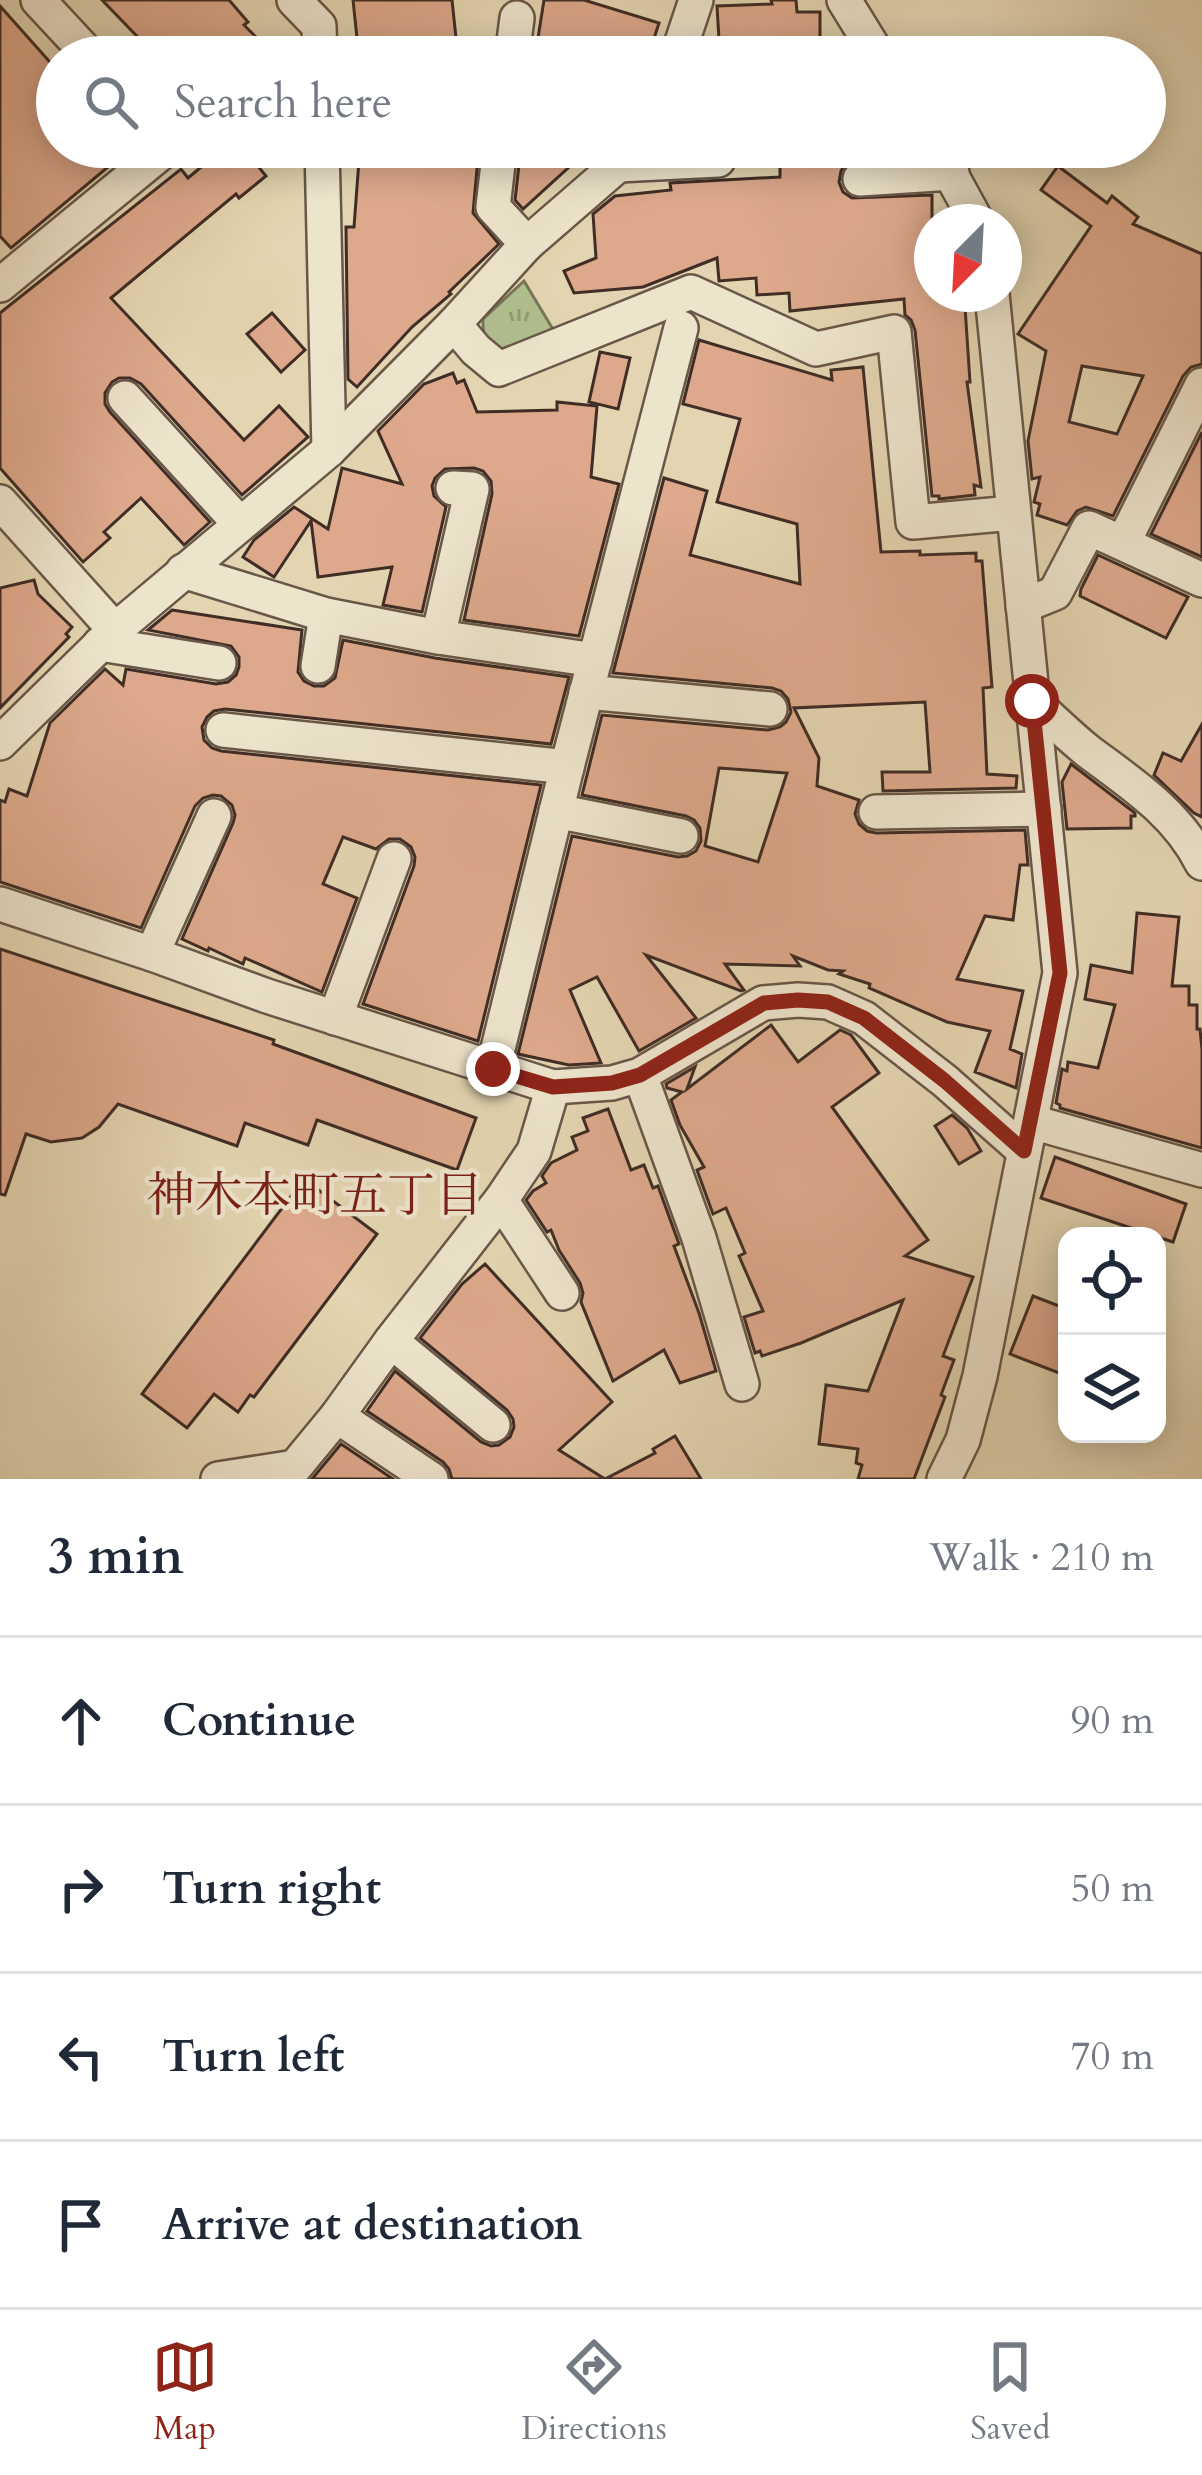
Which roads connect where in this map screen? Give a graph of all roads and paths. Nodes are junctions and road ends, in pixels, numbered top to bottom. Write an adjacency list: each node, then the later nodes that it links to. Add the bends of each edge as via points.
1 (38, 0): 6 (street)
2 (294, 0): 7 (street)
3 (696, 0): 9 (street)
4 (844, 0): 10 (street)
5 (517, 17): 8 (street)
6 (71, 36)
7 (319, 36)
8 (515, 36)
9 (684, 36)
10 (866, 36)
11 (142, 168): 20 (street)
12 (322, 168): 26 (street)
13 (498, 168): 19 (street, via 493,207)
14 (612, 168): 19 (street)
15 (909, 168): 17 (street)
16 (948, 168): 18 (street)
17 (860, 179)
18 (967, 204)
19 (527, 244): 22 (street)
20 (0, 285)
21 (994, 312): 29 (street)
22 (454, 324): 26 (street); 29 (street, via 499,369 691,292 816,349 894,332 913,522)
23 (681, 328): 40 (street)
24 (1202, 386): 31 (street)
25 (125, 398): 30 (street)
26 (329, 450): 30 (street)
27 (453, 488): 37 (street, via 472,489)
28 (0, 502): 36 (street)
29 (1013, 513): 34 (street)
30 (240, 524): 32 (street)
31 (1124, 542): 33 (street); 34 (street, via 1089,528 1055,592)
32 (183, 571): 35 (street); 36 (street)
33 (1202, 580)
34 (1023, 606): 41 (street)
35 (326, 615): 37 (street); 39 (street)
36 (108, 637): 38 (street); 44 (street)
37 (438, 637): 40 (street)
38 (219, 663)
39 (318, 666)
40 (590, 676): 42 (street); 45 (street)
41 (1032, 701): 46 (street); 52 (street, via 1171,816)
42 (770, 709)
43 (223, 730): 45 (street)
44 (0, 743)
45 (567, 767): 47 (street)
46 (1044, 809): 48 (street); 59 (street, via 1060,973)
47 (556, 811): 50 (street); 56 (street)
48 (876, 812)
49 (214, 816): 54 (street)
50 (681, 836)
51 (394, 859): 55 (street)
52 (1202, 863)
53 (0, 904): 54 (street)
54 (152, 954): 55 (street)
55 (334, 1018): 56 (street)
56 (493, 1069): 58 (street)
57 (640, 1075): 58 (street); 59 (street, via 764,1003 828,1002 864,1018); 64 (street)
58 (553, 1087): 61 (street, via 534,1151)
59 (1028, 1137): 60 (street); 69 (street, via 980,1376)
60 (1202, 1170)
61 (501, 1200): 62 (street); 63 (street)
62 (562, 1293)
63 (391, 1341): 65 (street); 66 (street)
64 (742, 1384)
65 (337, 1416): 67 (street, via 295,1467); 68 (street)
66 (493, 1425)
67 (218, 1479)
68 (431, 1479)
69 (944, 1479)

